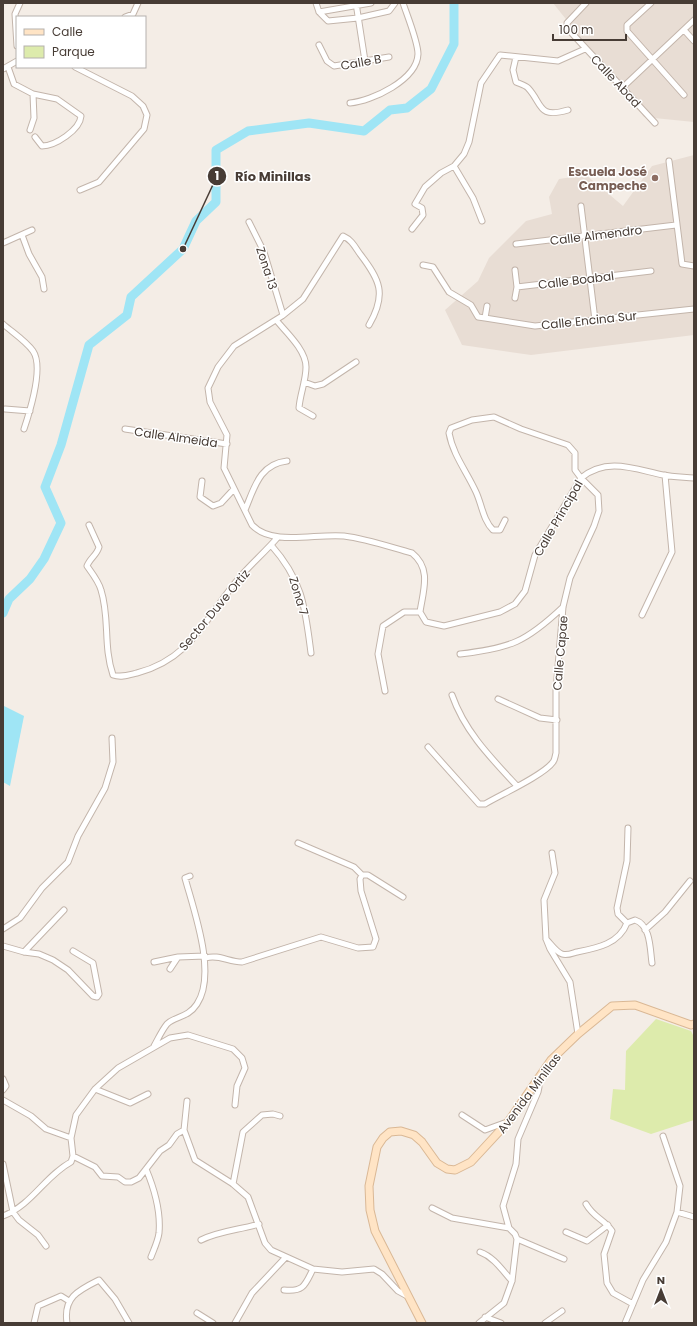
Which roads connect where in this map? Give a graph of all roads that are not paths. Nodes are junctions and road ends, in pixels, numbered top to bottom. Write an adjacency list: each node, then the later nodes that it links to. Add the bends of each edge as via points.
1 (20, 3): 14 (street, via 15,14)
2 (138, 3): 11 (street, via 133,14)
3 (316, 3): 10 (street)
4 (371, 3): 9 (street)
5 (394, 3): 12 (street, via 389,11)
6 (403, 3): 29 (street, via 418,53 413,70 401,82 364,102)
7 (586, 3): 18 (street, Calle Abad, via 567,23 567,28)
8 (651, 3): 21 (street, via 627,25 627,31)
9 (356, 4): 10 (street); 12 (street)
10 (319, 12): 12 (street, via 328,21)
11 (128, 16)
12 (358, 18): 22 (street)
13 (694, 20): 15 (street)
14 (16, 30)
15 (684, 30): 16 (street); 21 (street)
16 (694, 41)
17 (319, 45): 22 (street, Calle B, via 327,60 334,66)
18 (585, 49): 20 (street, via 558,61); 26 (street, Calle Abad)
19 (389, 57): 22 (street, Calle B)
20 (516, 57): 30 (street, via 513,70 516,82 527,87 537,105 551,112); 35 (street, via 500,55 482,83 469,142 464,154)
21 (653, 59): 26 (street); 28 (street)
22 (365, 61)
23 (16, 62): 24 (street)
24 (5, 68): 27 (street, via 14,84)
25 (77, 68): 36 (street, via 132,96 143,106 147,115 144,129 98,182)
26 (622, 88): 31 (street, Calle Abad)
27 (33, 94): 32 (street, via 34,118); 33 (street, via 57,99 81,116 80,123 75,129 50,146 42,146)
28 (684, 95)
29 (350, 103)
30 (568, 110)
31 (655, 123)
32 (30, 130)
33 (35, 137)
34 (669, 161): 40 (street)
35 (454, 166): 38 (street, via 473,198); 41 (street, via 425,187 415,204 422,208 423,215)
36 (80, 190)
37 (581, 206): 44 (street)
38 (482, 221)
39 (249, 222): 57 (street, Zona 13, via 264,252)
40 (676, 225): 44 (street, Calle Almendro); 48 (street, via 682,264)
41 (412, 229)
42 (32, 230): 43 (street)
43 (22, 235): 45 (street); 53 (street, via 42,277)
44 (585, 237): 46 (street, Calle Almendro); 51 (street)
45 (3, 243)
46 (516, 244)
47 (423, 265): 58 (street, via 434,267 449,292 471,305 478,317)
48 (694, 266)
49 (515, 270): 52 (street)
50 (651, 271): 51 (street, Calle Boabal)
51 (590, 278): 52 (street, Calle Boabal); 60 (street)
52 (517, 287): 54 (street)
53 (44, 289)
54 (515, 298)
55 (487, 306): 58 (street)
56 (694, 309): 60 (street, Calle Encina Sur)
57 (283, 315): 59 (street); 62 (street, via 303,299 343,236 350,240 379,282 377,311)
58 (485, 318): 60 (street, Calle Encina Sur, via 535,326)
59 (276, 320): 64 (street, via 303,356 306,366); 70 (street, via 234,346 218,367 208,388 210,402 227,434)
60 (595, 320)
61 (3, 324): 66 (street, via 32,349 36,356 36,384)
62 (369, 325)
63 (356, 362): 64 (street, via 323,384 315,386)
64 (304, 382): 67 (street, via 299,408)
65 (5, 409): 66 (street)
66 (30, 411): 68 (street)
67 (313, 416)
68 (24, 428)
69 (125, 429): 70 (street, Calle Almeida)
70 (227, 444): 76 (street, via 224,468)
71 (287, 461): 77 (street, via 279,462 262,471)
72 (665, 475): 73 (street, Calle Principal, via 624,465 603,467); 74 (street, Calle Principal); 84 (street, via 672,552)
73 (580, 478): 78 (street, via 575,470 575,453 568,445 494,417 472,420 451,428 448,433 451,445 476,492 488,525 493,530 500,530); 82 (street, Calle Capae, via 598,495 600,508 570,578); 83 (street, Calle Principal, via 535,556 525,591 515,604 500,612 444,626 426,622)
74 (694, 478)
75 (202, 481): 76 (street, via 200,497 213,506 221,503)
76 (234, 489): 77 (street)
77 (244, 510): 80 (street, via 258,532)
78 (505, 520)
79 (89, 525): 81 (street, Sector Duve Ortiz, via 99,547 97,554 90,559 87,566 101,588 107,651 113,675 119,677 149,670 171,659 186,647 240,577)
80 (278, 537): 81 (street, Sector Duve Ortiz); 83 (street, via 342,536 412,553 421,560 425,576)
81 (271, 545): 85 (street, Zona 7, via 297,582)
82 (563, 607): 86 (street, via 540,629 520,642 491,651); 90 (street, Calle Capae, via 556,690)
83 (420, 612): 87 (street, via 404,612 382,626 378,654)
84 (642, 615)
85 (311, 653)
86 (460, 654)
87 (385, 691)
88 (452, 695): 93 (street, via 457,710 474,739)
89 (498, 699): 90 (street, via 540,718)
90 (557, 720): 93 (street, Calle Capae, via 554,762)
91 (112, 738): 103 (street, via 113,762 105,788 78,836 68,862 42,888 20,918)
92 (428, 747): 93 (street, Calle Capae, via 479,804 484,804)
93 (517, 786)
94 (628, 828): 102 (street, via 627,861 617,908 618,914)
95 (298, 843): 97 (street, via 354,867)
96 (552, 853): 105 (street, via 555,873 544,900)
97 (362, 875): 100 (street, via 368,875); 110 (street, via 361,892 376,939 372,947 358,948 320,937 242,962)
98 (190, 876): 110 (street, via 186,878)
99 (690, 881): 104 (street, via 665,912)
100 (403, 897)
101 (64, 910): 108 (street)
102 (627, 923): 104 (street, via 640,922); 105 (street, via 615,939 602,947 564,955)
103 (3, 929)
104 (645, 930): 112 (street, via 650,943)
105 (546, 939): 115 (street, via 570,982)
106 (3, 946): 108 (street)
107 (73, 951): 108 (street, via 93,963 99,994 97,997 68,970 53,960 39,954)
108 (24, 952)
109 (178, 957): 110 (street); 111 (street); 113 (street)
110 (206, 957): 116 (street, via 198,1003 188,1014 168,1024)
111 (154, 962)
112 (652, 963)
113 (170, 969)
114 (693, 1026): 115 (street, Avenida Minillas, via 635,1005 623,1004 612,1006)
115 (578, 1034): 118 (street, Avenida Minillas, via 551,1060)
116 (154, 1046): 119 (street, via 118,1068); 124 (street, via 170,1038 188,1035 234,1049 242,1058 245,1068 237,1086)
117 (3, 1080): 120 (street, via 6,1086)
118 (536, 1084): 127 (street, Avenida Minillas); 143 (street, via 539,1087 538,1092 518,1139 516,1164 503,1206)
119 (95, 1089): 121 (street, via 130,1103); 130 (street, via 76,1115)
120 (3, 1090)
121 (148, 1094)
122 (3, 1100): 130 (street, via 31,1116 46,1129)
123 (187, 1101): 128 (street)
124 (235, 1105)
125 (462, 1115): 127 (street, via 485,1130)
126 (280, 1116): 134 (street, via 262,1115 243,1132)
127 (508, 1122): 155 (street, Avenida Minillas, via 471,1162 455,1170 437,1163 414,1134 390,1132 382,1138 377,1147 368,1186 370,1210 375,1230)
128 (184, 1130): 133 (street, via 176,1134 169,1145 160,1151); 134 (street, via 195,1160)
129 (662, 1136): 138 (street, via 680,1186)
130 (71, 1138): 131 (street)
131 (73, 1156): 133 (street, via 94,1167 102,1176 118,1177 125,1182 139,1178); 137 (street, via 71,1162 62,1167)
132 (3, 1164): 137 (street)
133 (146, 1168): 149 (street, via 158,1206 159,1233)
134 (233, 1184): 141 (street, via 248,1197)
135 (586, 1204): 142 (street, via 592,1214)
136 (432, 1208): 143 (street, via 452,1218)
137 (13, 1212): 139 (street); 147 (street)
138 (677, 1212): 140 (street); 157 (street, via 666,1242)
139 (3, 1216)
140 (694, 1217)
141 (259, 1224): 146 (street, via 236,1231 215,1233); 150 (street, via 265,1243 271,1250)
142 (608, 1225): 144 (street, via 587,1241); 157 (street, via 612,1231 604,1254 607,1283 614,1293)
143 (508, 1228): 145 (street)
144 (566, 1232)
145 (517, 1239): 151 (street); 153 (street)
146 (201, 1240)
147 (46, 1246)
148 (480, 1252): 153 (street, via 488,1255)
149 (151, 1257)
150 (286, 1257): 152 (street); 165 (street, via 252,1293)
151 (564, 1259)
152 (313, 1269): 154 (street, via 303,1287 295,1291); 155 (street, via 342,1272 374,1269 398,1291)
153 (512, 1281): 160 (street, via 504,1303)
154 (284, 1290)
155 (409, 1297): 166 (street, Avenida Minillas)
156 (69, 1301): 161 (street, via 61,1296 38,1306); 162 (street); 163 (street, via 75,1293 99,1280)
157 (632, 1304): 170 (street)
158 (562, 1311): 169 (street)
159 (197, 1313): 164 (street)
160 (485, 1317): 167 (street); 168 (street)
161 (34, 1323)
162 (67, 1323)
163 (129, 1323)
164 (213, 1323)
165 (235, 1323)
166 (422, 1323)
167 (479, 1323)
168 (501, 1323)
169 (545, 1323)
170 (625, 1323)

